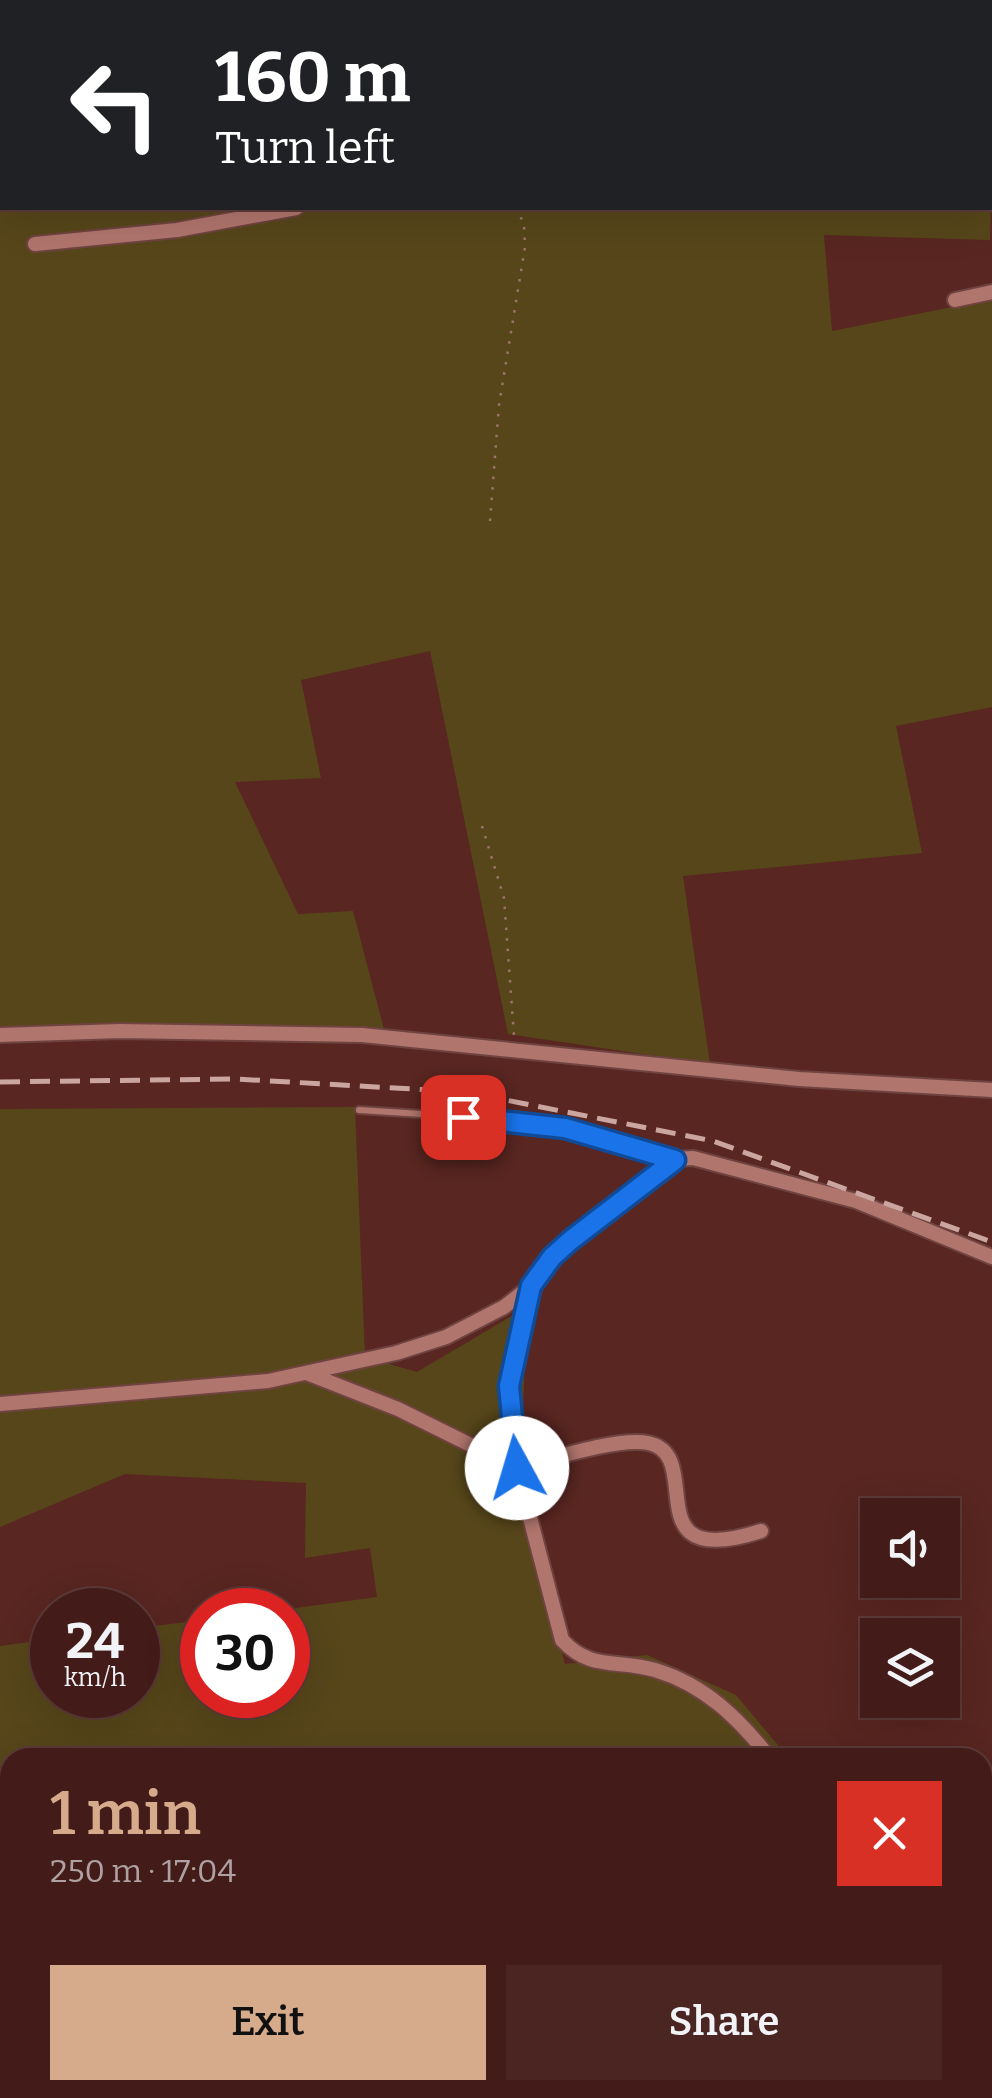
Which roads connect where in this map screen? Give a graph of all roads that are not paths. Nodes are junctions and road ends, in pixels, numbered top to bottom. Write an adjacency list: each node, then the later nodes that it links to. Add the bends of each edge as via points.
1 (285, 210): 2 (street, via 177,230)
2 (35, 244)
3 (992, 292): 4 (street)
4 (955, 300)
5 (0, 1035): 6 (street, via 362,1034 799,1079)
6 (992, 1090)
7 (359, 1110): 8 (lane, via 546,1125)
8 (675, 1160): 9 (street, via 694,1158 856,1201); 10 (street, via 571,1240)
9 (992, 1257)
10 (531, 1286): 11 (street, via 446,1337); 13 (street, via 509,1386)
11 (309, 1374): 12 (street); 13 (street)
12 (0, 1404)
13 (517, 1468): 14 (street, via 648,1443 672,1463 686,1528 713,1541); 15 (street, via 562,1640 584,1659 656,1670 696,1687)
14 (761, 1531)
15 (761, 1748)

